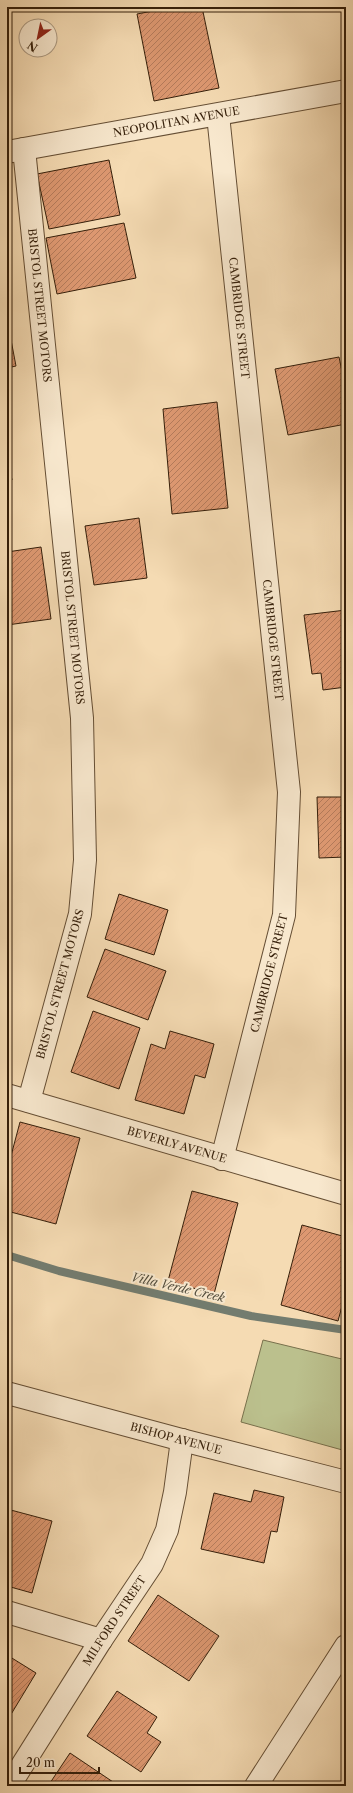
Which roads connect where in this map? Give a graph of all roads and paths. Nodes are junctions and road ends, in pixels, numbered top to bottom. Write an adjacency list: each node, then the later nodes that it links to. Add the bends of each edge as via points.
1 (346, 91): 2 (street, NEOPOLITAN AVENUE)
2 (218, 115): 3 (street, NEOPOLITAN AVENUE); 6 (street, CAMBRIDGE STREET, via 289,792 284,916)
3 (16, 151): 5 (street, BRISTOL STREET MOTORS, via 82,718 85,860 80,914)
4 (7, 1095): 5 (street, BEVERLY AVENUE)
5 (28, 1102): 6 (street, BEVERLY AVENUE)
6 (222, 1159): 7 (street, BEVERLY AVENUE)
7 (346, 1194)
8 (7, 1393): 9 (street, BISHOP AVENUE)
9 (182, 1440): 10 (street, BISHOP AVENUE); 12 (street, MILFORD STREET, via 176,1492 167,1530 152,1564)
10 (346, 1482)
11 (7, 1612): 12 (street)
12 (101, 1640): 14 (street, MILFORD STREET)
13 (343, 1659): 15 (street)
14 (9, 1786)
15 (256, 1786)

